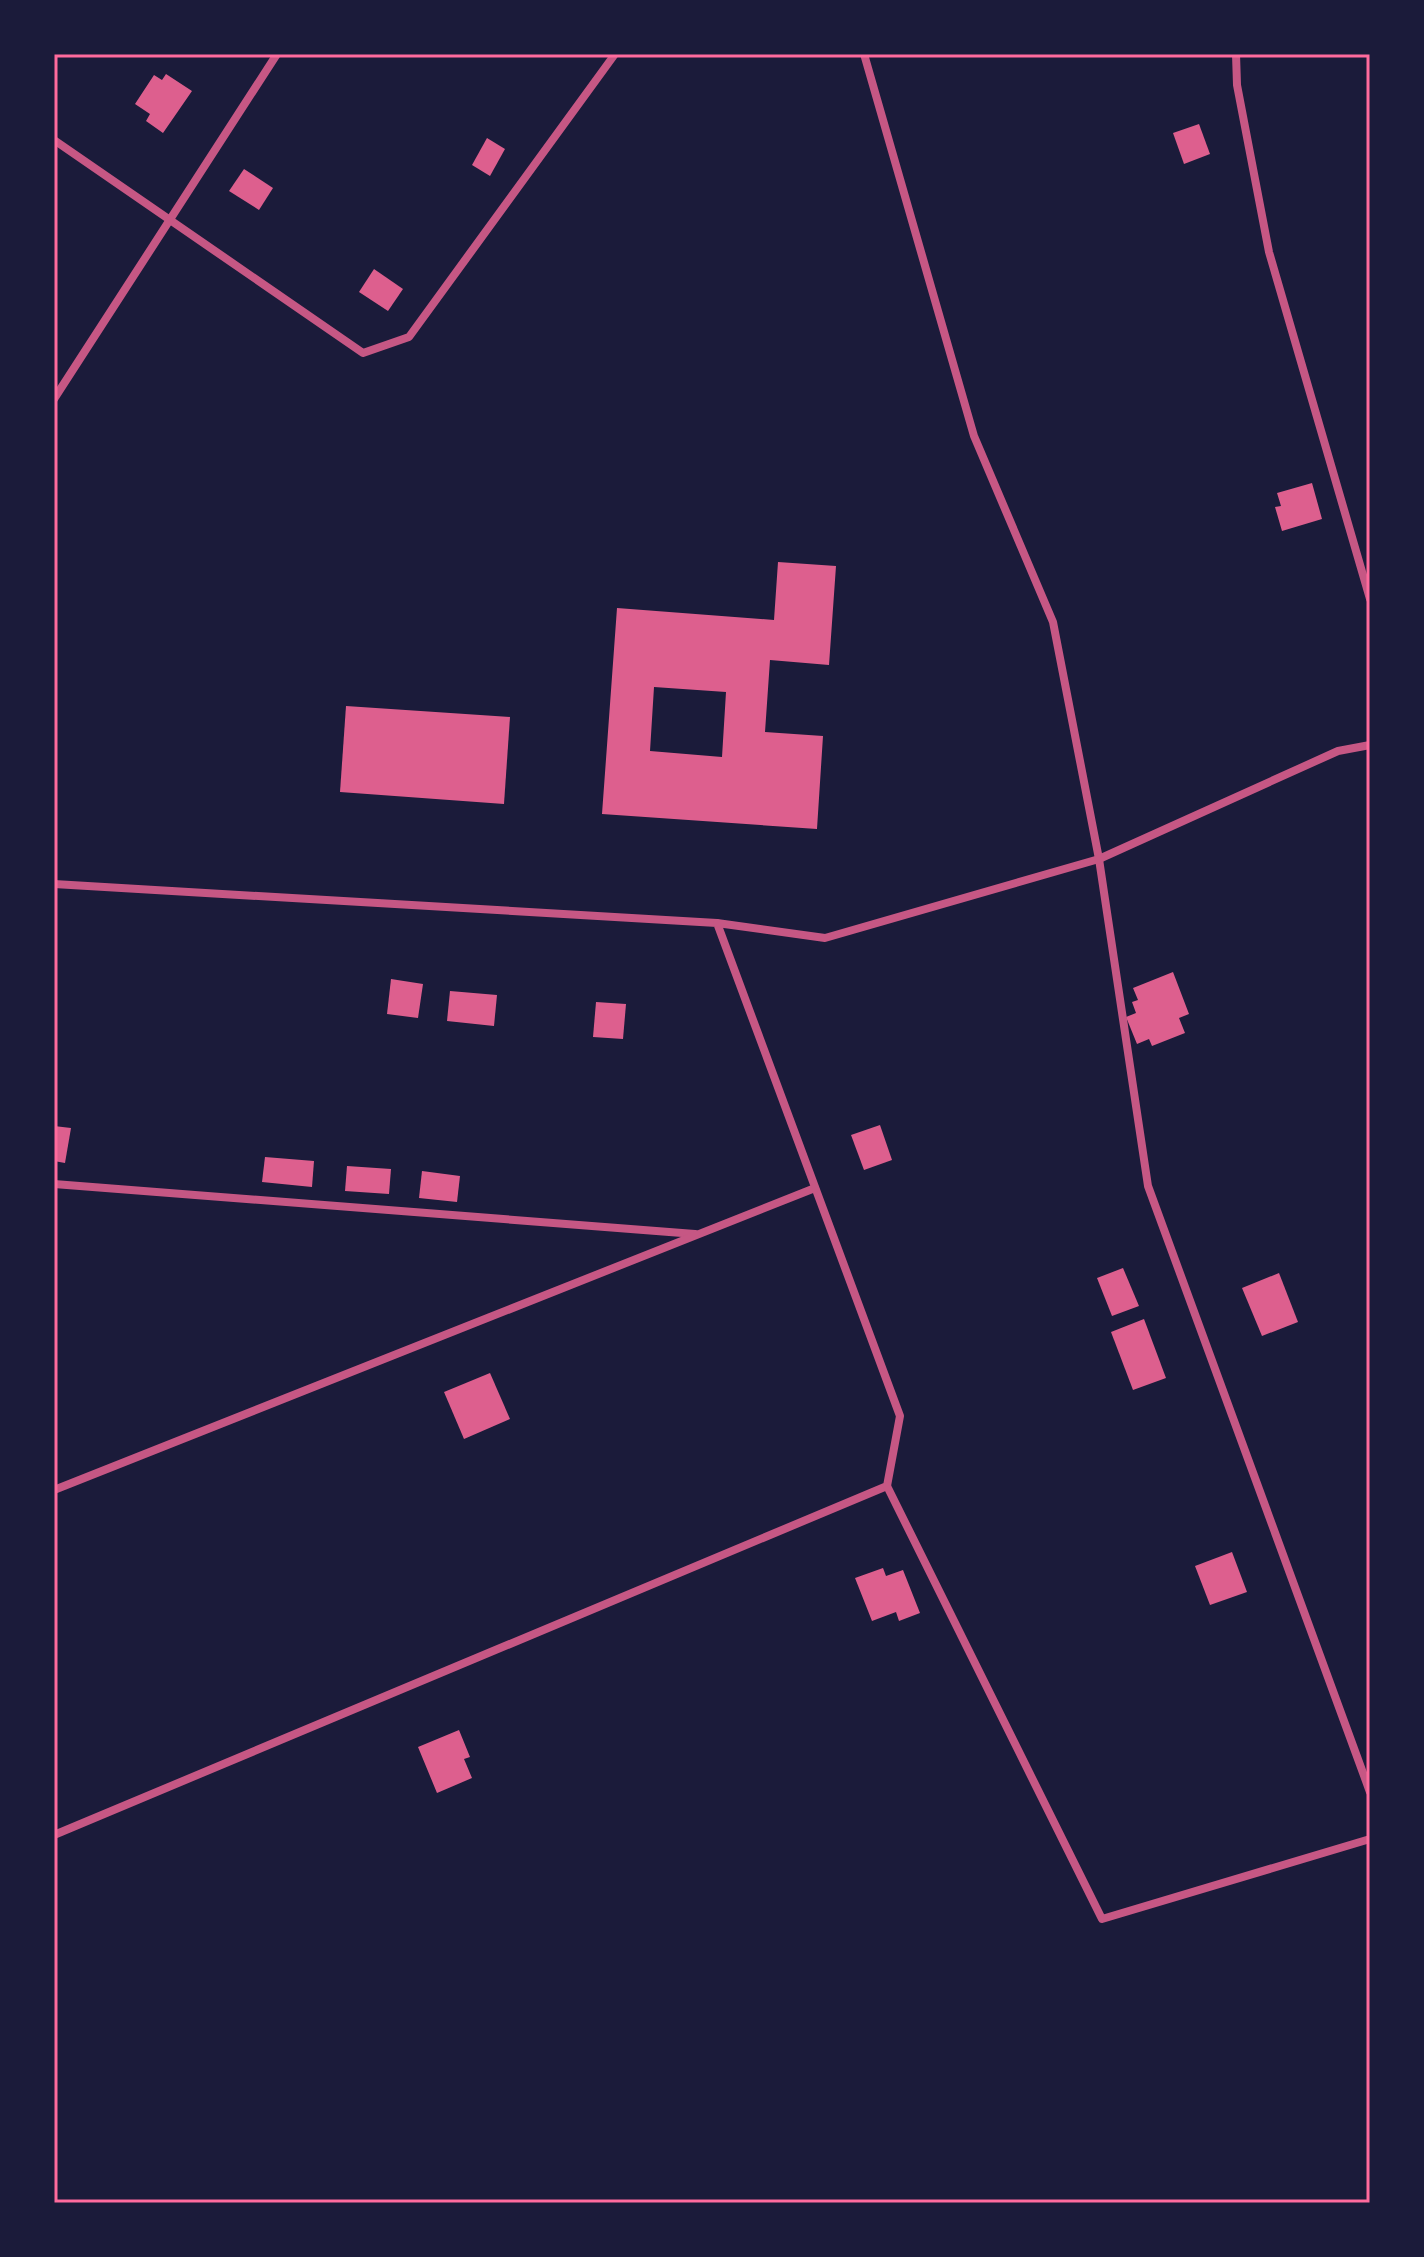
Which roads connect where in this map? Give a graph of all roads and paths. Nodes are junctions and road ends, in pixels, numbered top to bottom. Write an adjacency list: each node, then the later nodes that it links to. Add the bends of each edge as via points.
1 (277, 54): 6 (street)
2 (615, 54): 6 (street, via 409,337 363,353)
3 (864, 54): 10 (street, via 974,436 1053,622)
4 (1236, 54): 8 (street, via 1237,85 1269,252)
5 (54, 140): 6 (street)
6 (169, 219): 7 (street)
7 (54, 399)
8 (1370, 599)
9 (1370, 745): 10 (street, via 1338,751)
10 (1099, 859): 12 (street, via 825,938); 18 (street, via 1148,1186)
11 (54, 884): 12 (street)
12 (717, 923): 14 (street)
13 (54, 1184): 15 (street)
14 (815, 1188): 15 (street); 16 (street, via 900,1416)
15 (697, 1235): 17 (street)
16 (887, 1486): 19 (street); 20 (street, via 1102,1919)
17 (54, 1490)
18 (1370, 1792)
19 (54, 1835)
20 (1370, 1839)

